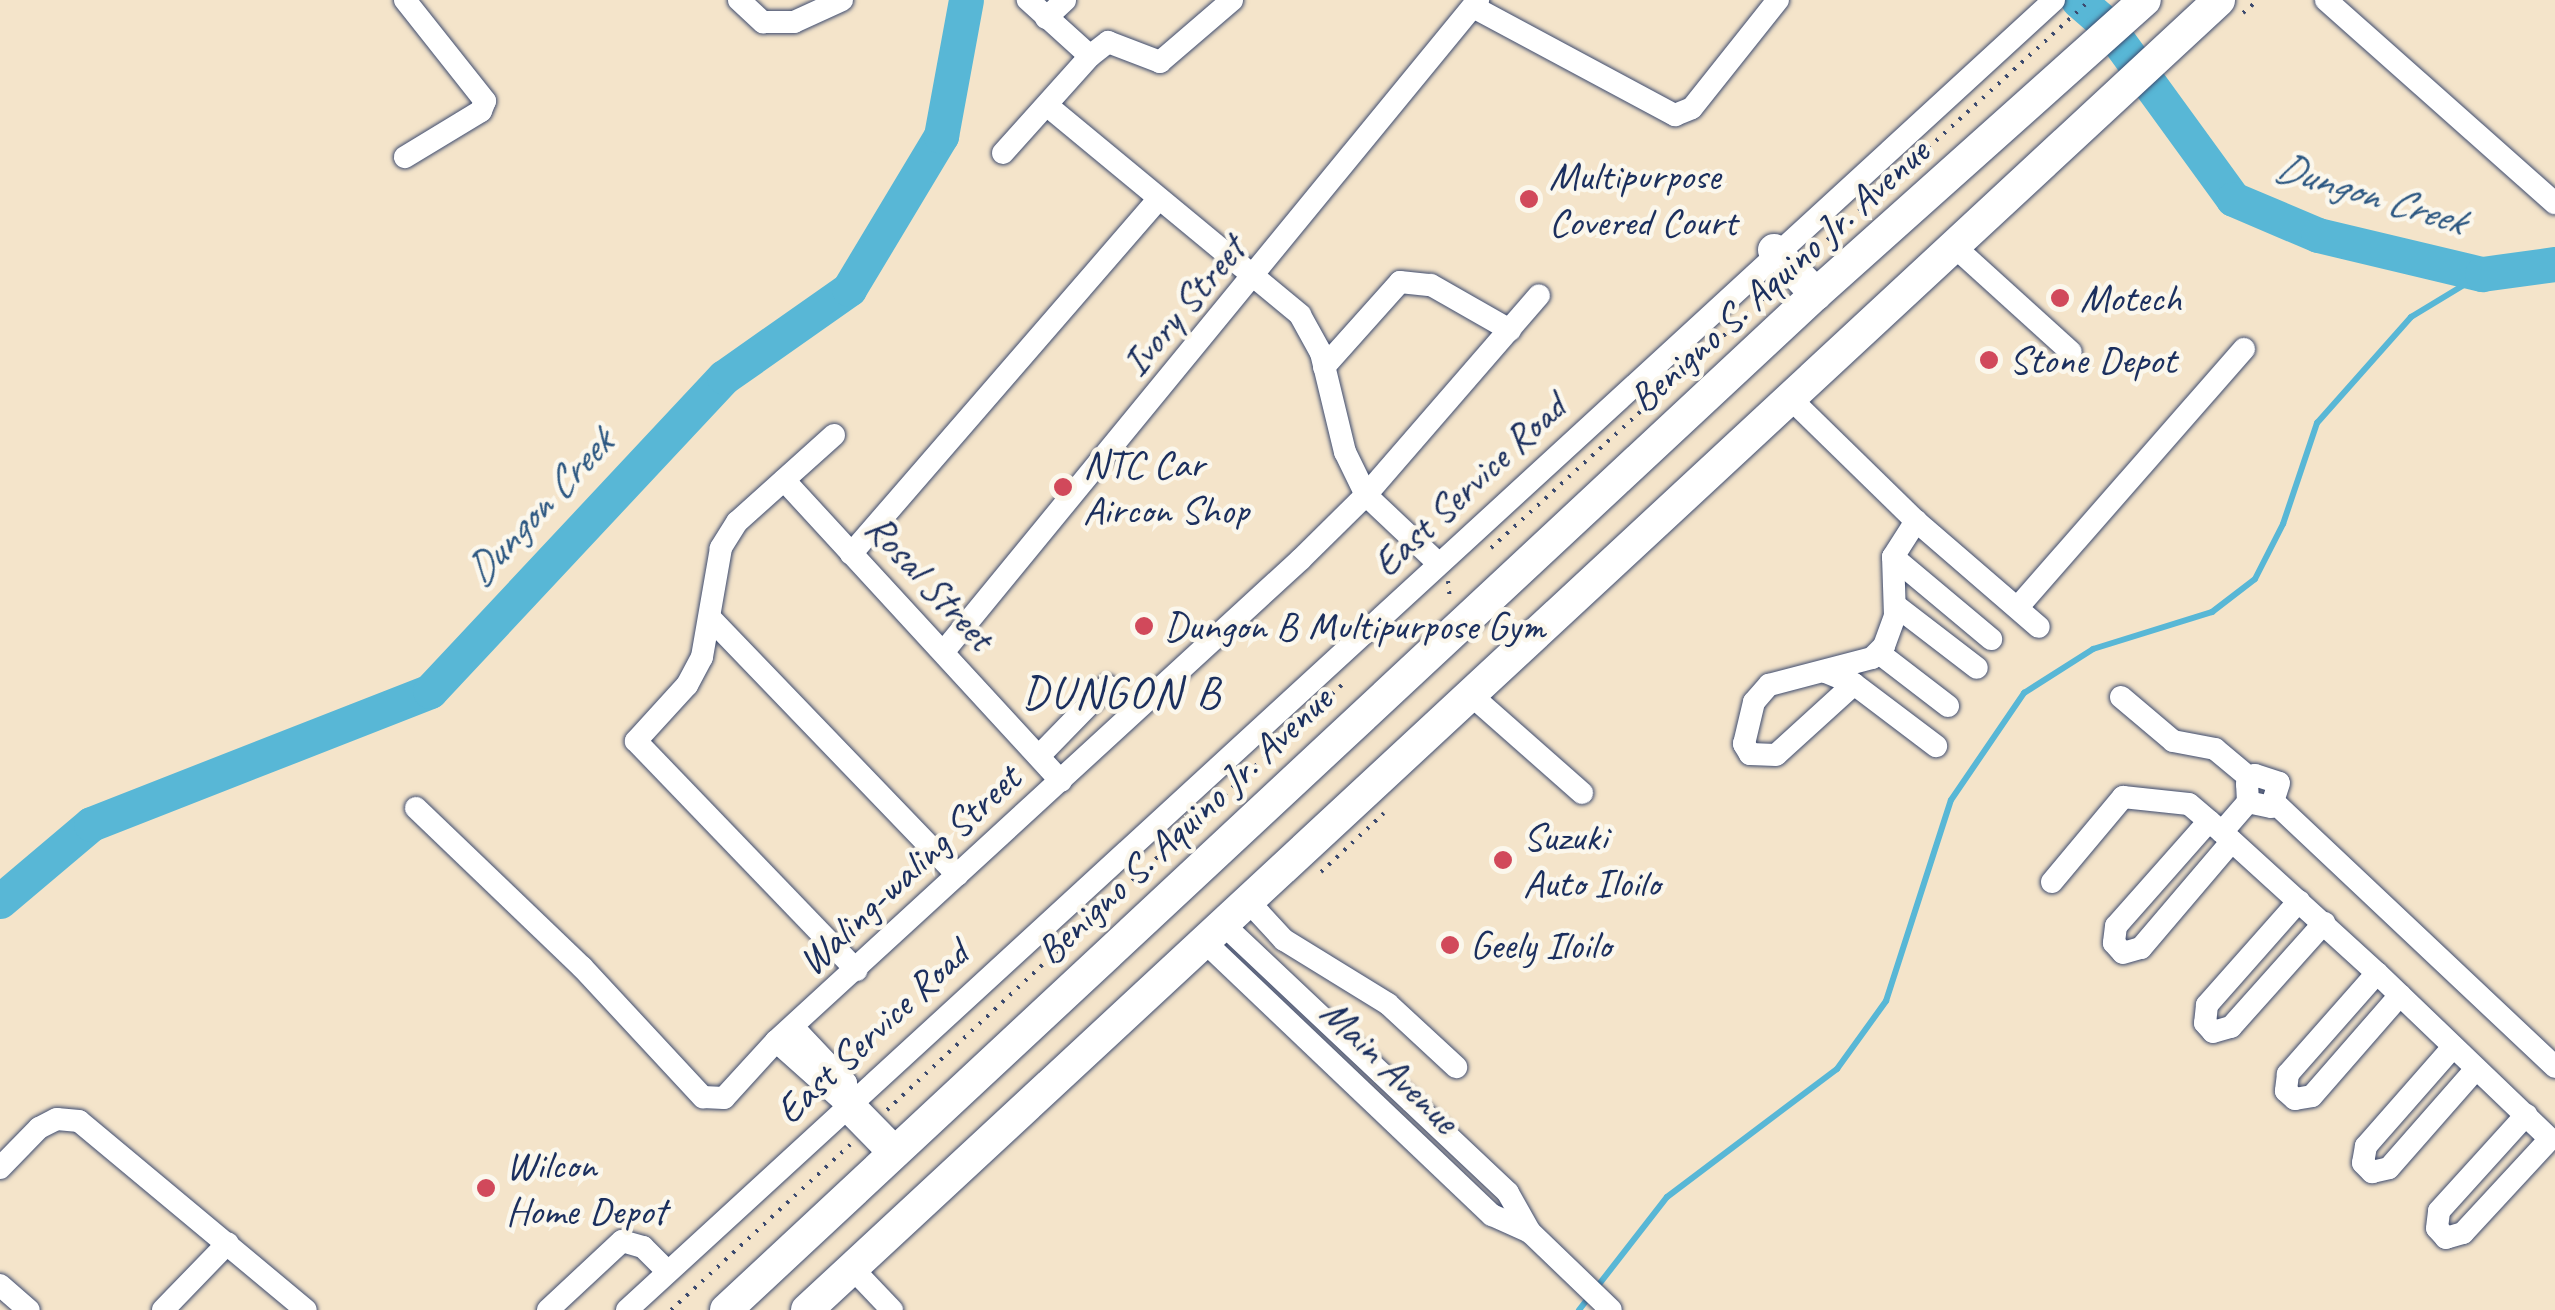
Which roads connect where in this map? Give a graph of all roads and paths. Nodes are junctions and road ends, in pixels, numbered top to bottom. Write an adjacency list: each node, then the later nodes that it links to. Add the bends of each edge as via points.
1 (404, 0): 18 (street, via 485,101 481,110)
2 (739, 0): 3 (street, via 763,22 794,22)
3 (842, 0)
4 (1028, 0): 14 (street)
5 (1065, 0): 14 (street)
6 (1232, 0): 15 (street, via 1160,62 1108,42)
7 (1778, 0): 13 (street, Ivory Street, via 1692,108 1675,115)
8 (2054, 0): 22 (street, East Service Road)
9 (2090, 0): 22 (path)
10 (2145, 0): 22 (highway, Benigno S. Aquino Jr. Avenue, via 2074,66)
11 (2219, 0): 21 (highway)
12 (2326, 0): 20 (street)
13 (1478, 5): 23 (street, Ivory Street)
14 (1046, 18): 15 (street)
15 (1090, 56): 16 (street)
16 (1049, 107): 17 (street); 19 (street)
17 (1004, 153)
18 (405, 156)
19 (1158, 200): 23 (street); 34 (street)
20 (2555, 203)
21 (1955, 247): 27 (street); 29 (highway)
22 (1795, 272): 36 (path); 37 (highway, Benigno S. Aquino Jr. Avenue); 38 (street, East Service Road)
23 (1254, 280): 28 (street, via 1300,315); 47 (street, Ivory Street)
24 (1539, 296): 25 (street, Waling-waling Street)
25 (1510, 330): 28 (street, via 1431,285 1400,282); 32 (street, Waling-waling Street)
26 (2244, 349): 43 (street)
27 (2071, 352)
28 (1324, 367): 32 (street, via 1345,452)
29 (1792, 400): 33 (street); 41 (highway)
30 (834, 435): 31 (street)
31 (784, 480): 34 (street, Rosal Street); 44 (street, via 738,522 721,548)
32 (1366, 495): 38 (street); 59 (street, Waling-waling Street)
33 (1916, 521): 35 (street); 43 (street)
34 (851, 554): 47 (street, Rosal Street)
35 (1893, 557): 42 (street); 46 (street)
36 (1480, 558)
37 (1534, 560): 41 (highway); 75 (highway, Benigno S. Aquino Jr. Avenue)
38 (1439, 564): 82 (street, East Service Road)
39 (1465, 572): 40 (path)
40 (1436, 598)
41 (1567, 604): 54 (highway)
42 (1896, 605): 48 (street); 49 (street)
43 (2018, 608): 45 (street)
44 (712, 620): 65 (street); 71 (street, via 688,684 639,731 639,751)
45 (2040, 626)
46 (1991, 639)
47 (945, 650): 58 (street, Rosal Street)
48 (1878, 653): 50 (street); 56 (street)
49 (1977, 668)
50 (1826, 672): 52 (street); 52 (street, via 1769,684 1754,702 1744,744 1750,754 1776,754)
51 (1348, 680): 82 (path)
52 (1854, 684): 57 (street)
53 (1107, 686): 58 (street)
54 (1471, 695): 61 (street); 67 (highway)
55 (2121, 697): 60 (street, via 2173,741 2215,749)
56 (1948, 706)
57 (1936, 746)
58 (1039, 756): 59 (street, Rosal Street)
59 (1061, 781): 65 (street, Waling-waling Street)
60 (2249, 790): 62 (street, via 2262,809); 62 (street, via 2272,776 2280,792); 64 (street)
61 (1582, 793)
62 (2275, 803): 78 (street)
63 (416, 808): 74 (street, Waling-waling Street, via 582,967 703,1096 724,1098)
64 (2221, 831): 64 (street, via 2116,926 2114,944 2123,953 2140,948); 66 (street, via 2189,804 2123,797); 68 (street)
65 (957, 875): 71 (street, Waling-waling Street)
66 (2052, 882)
67 (1248, 901): 70 (highway); 77 (street, via 1284,940 1388,1004)
68 (2299, 901): 69 (street); 69 (street, via 2207,1005 2204,1023 2213,1032 2231,1027)
69 (2324, 924): 72 (street)
70 (1215, 933): 80 (highway); 98 (street, Main Avenue, via 1492,1215 1530,1232)
71 (856, 970): 74 (street, Waling-waling Street)
72 (2377, 973): 73 (street); 73 (street, via 2288,1074 2286,1092 2295,1099 2312,1096)
73 (2400, 995): 76 (street)
74 (785, 1034): 82 (street)
75 (1015, 1040): 80 (highway); 83 (highway, Benigno S. Aquino Jr. Avenue)
76 (2453, 1047): 79 (street); 79 (street, via 2366,1146 2363,1163 2372,1172 2389,1168)
77 (1456, 1067)
78 (2555, 1067)
79 (2475, 1070): 81 (street)
80 (1053, 1083): 86 (highway)
81 (2526, 1115): 81 (street, via 2439,1211 2437,1228 2446,1238 2463,1233 2550,1139)
82 (858, 1117): 83 (highway); 87 (street, East Service Road); 94 (path)
83 (894, 1152): 95 (highway, Benigno S. Aquino Jr. Avenue)
84 (0, 1168): 85 (street, via 39,1128 57,1119 78,1122)
85 (228, 1243): 90 (street); 91 (street)
86 (852, 1268): 96 (highway); 97 (street)
87 (667, 1271): 92 (street, via 643,1246 622,1241); 93 (street, East Service Road)
88 (0, 1285): 89 (street)
89 (28, 1310)
90 (162, 1310)
91 (306, 1310)
92 (548, 1310)
93 (627, 1310)
94 (671, 1310)
95 (726, 1310)
96 (807, 1310)
97 (892, 1310)
98 (1611, 1310)

